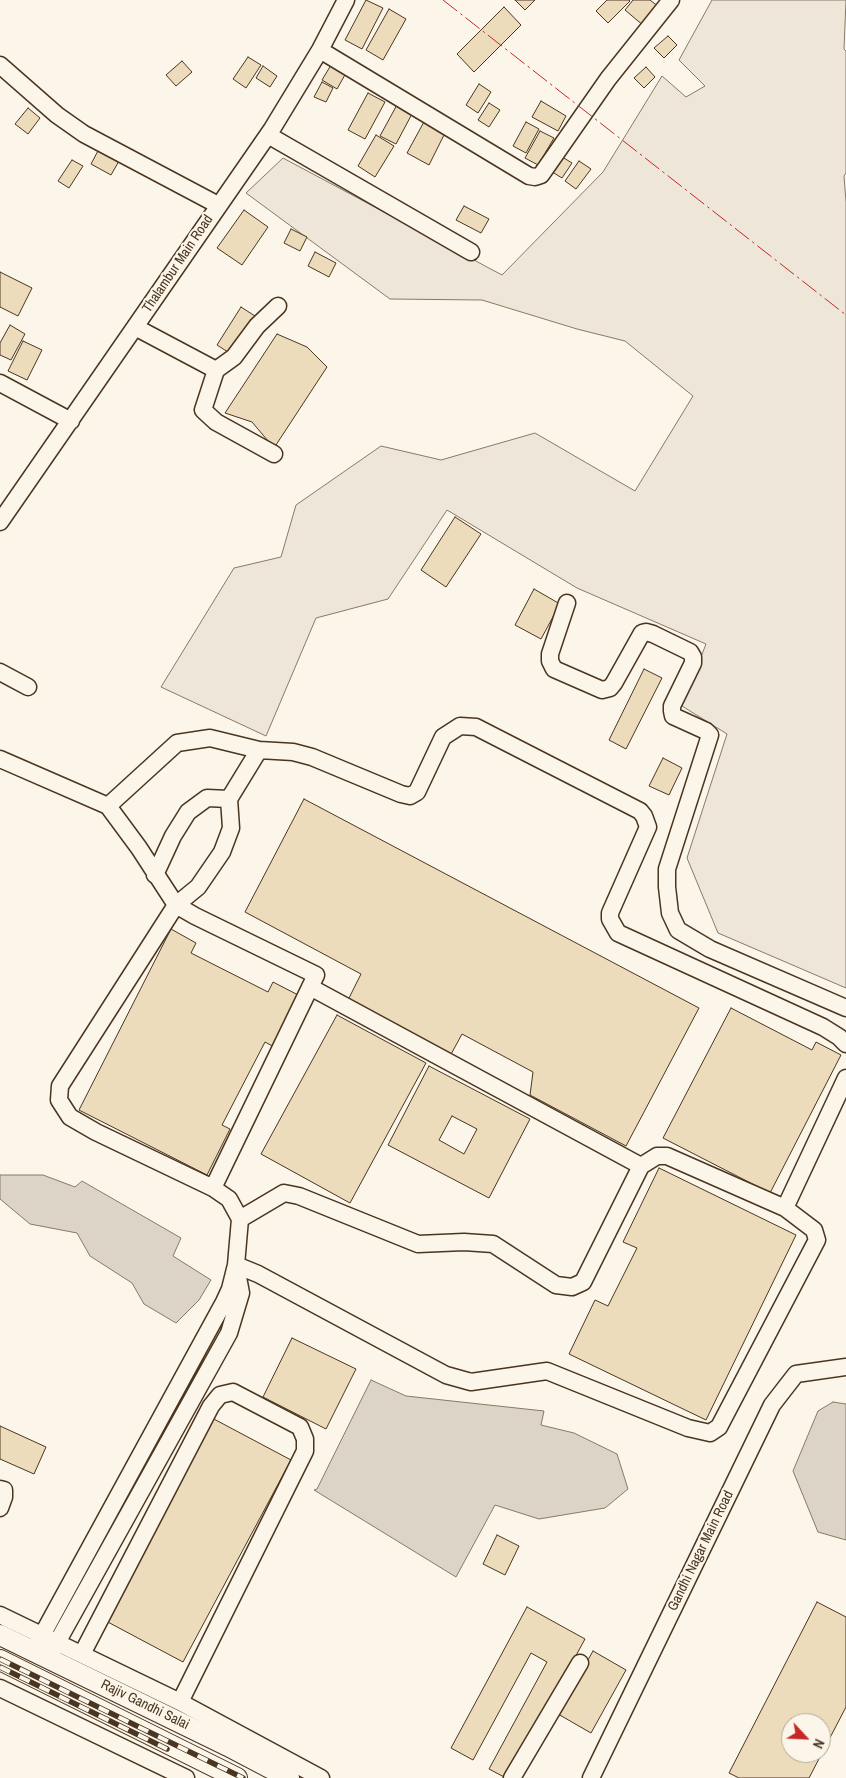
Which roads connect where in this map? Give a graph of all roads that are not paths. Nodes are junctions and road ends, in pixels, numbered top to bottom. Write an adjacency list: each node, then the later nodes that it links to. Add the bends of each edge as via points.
1 (346, 0): 3 (street, Thalambur Main Road)
2 (672, 0): 3 (street, via 608,78 541,175 536,177 528,176)
3 (320, 50): 5 (street, Thalambur Main Road)
4 (0, 65): 6 (street, via 84,134)
5 (268, 135): 6 (street, Thalambur Main Road); 7 (street)
6 (218, 206): 9 (street, Thalambur Main Road)
7 (471, 252)
8 (278, 306): 10 (street, via 257,326 234,358)
9 (136, 327): 10 (street); 12 (street, Thalambur Main Road)
10 (216, 370): 13 (street, via 203,410 216,422)
11 (0, 383): 12 (street)
12 (71, 421): 14 (street, Thalambur Main Road)
13 (274, 454)
14 (0, 522)
15 (567, 603): 25 (street, via 550,661 554,669 602,690 614,683 642,633 653,634 690,652 693,657 672,706 673,716 710,734 668,869 666,887 670,913 678,930 710,948)
16 (0, 672): 17 (street)
17 (28, 687)
18 (259, 750): 20 (street); 21 (street, via 210,738 177,743); 26 (street, via 293,752 410,796 417,792 442,737 460,726 476,727 640,811 644,816 648,827 610,913 618,933 823,1026)
19 (0, 758): 21 (street)
20 (229, 799): 22 (street, via 207,798 188,812); 23 (street, via 231,828 222,852 198,887)
21 (108, 806): 22 (street)
22 (155, 875): 23 (street)
23 (176, 905): 24 (street, via 316,975); 29 (street, via 60,1086 58,1100 70,1117 96,1132)
24 (310, 987): 28 (street); 29 (street)
25 (846, 1008)
26 (846, 1044)
27 (846, 1078): 30 (street)
28 (641, 1166): 30 (street, via 657,1156 667,1156); 31 (street, via 583,1282 572,1287 556,1284 493,1244 418,1244 299,1196 284,1194)
29 (213, 1188): 31 (street, via 229,1199)
30 (785, 1208): 32 (street, via 814,1230 817,1240 719,1427 710,1433 688,1428 548,1371 471,1382 446,1375)
31 (240, 1218): 32 (street)
32 (236, 1265): 37 (street, via 224,1302)
33 (846, 1367): 48 (street, Gandhi Nagar Main Road, via 796,1374 772,1405)
34 (0, 1489): 35 (street, via 4,1490)
35 (0, 1508)
36 (0, 1615): 37 (street)
37 (33, 1643): 38 (street); 40 (main road); 45 (main road, Rajiv Gandhi Salai)
38 (82, 1654): 42 (street); 42 (street, via 211,1406 220,1395 233,1392 300,1427 305,1439 305,1452)
39 (580, 1662): 47 (street)
40 (2, 1665): 44 (main road, Rajiv Gandhi Salai)
41 (0, 1688): 43 (street)
42 (180, 1702): 46 (street)
43 (186, 1778)
44 (237, 1778)
45 (289, 1778)
46 (321, 1778)
47 (512, 1778)
48 (591, 1778)

